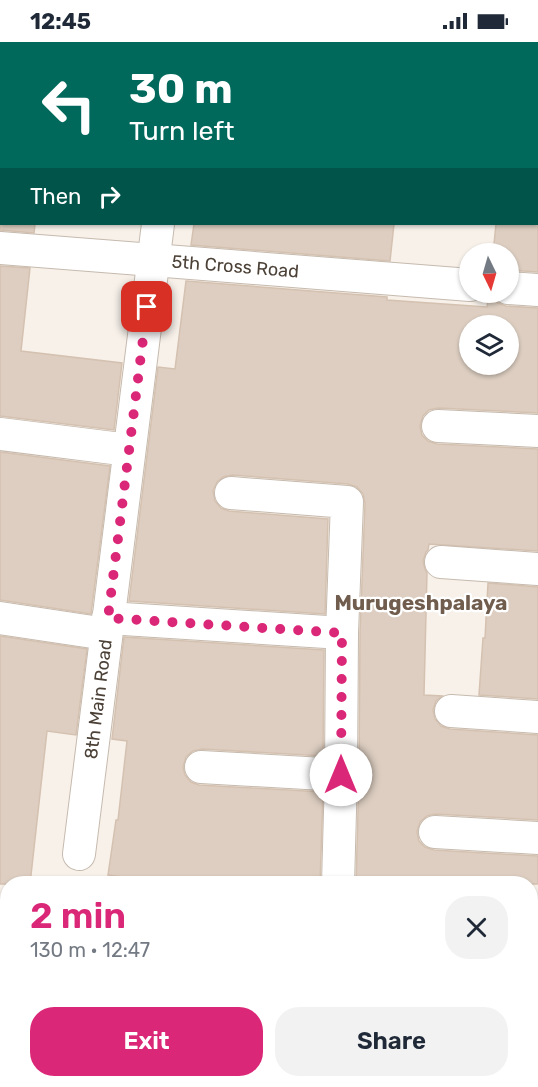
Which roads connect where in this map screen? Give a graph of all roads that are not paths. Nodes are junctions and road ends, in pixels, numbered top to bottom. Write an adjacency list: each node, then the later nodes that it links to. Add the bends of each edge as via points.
1 (158, 225): 3 (street, 8th Main Road)
2 (0, 248): 3 (street, 5th Cross Road)
3 (153, 260): 4 (street, 5th Cross Road); 10 (street, 8th Main Road)
4 (459, 284)
5 (519, 289): 6 (street)
6 (538, 291)
7 (438, 426): 8 (street)
8 (538, 431)
9 (0, 434): 10 (street)
10 (129, 450): 15 (street, 8th Main Road)
11 (231, 494): 16 (street, via 347,502)
12 (441, 562): 13 (street)
13 (538, 569)
14 (0, 618): 15 (street)
15 (107, 626): 16 (street); 23 (street, 8th Main Road)
16 (342, 633): 20 (street)
17 (451, 711): 18 (street)
18 (538, 717)
19 (201, 767): 20 (street)
20 (341, 775): 24 (street)
21 (435, 832): 22 (street)
22 (538, 838)
23 (79, 854)
24 (338, 876)

